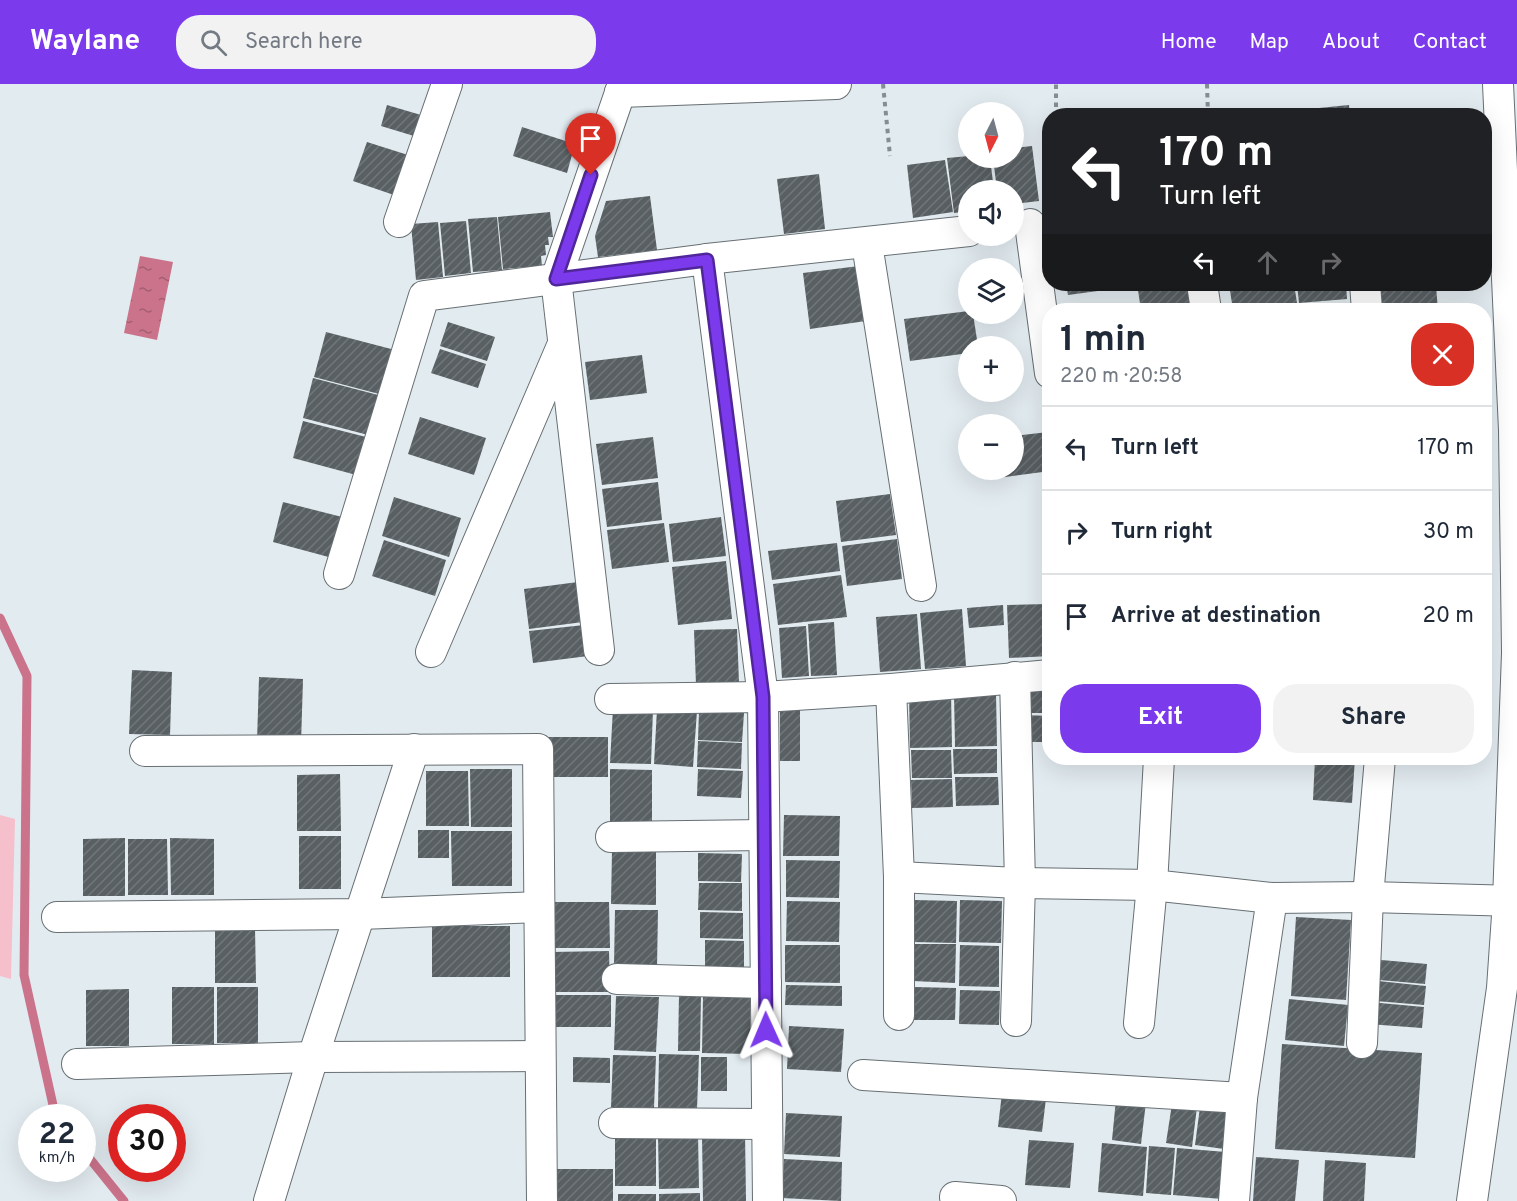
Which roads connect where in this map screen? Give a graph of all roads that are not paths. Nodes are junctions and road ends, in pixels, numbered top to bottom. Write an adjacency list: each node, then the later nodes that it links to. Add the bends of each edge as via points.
1 (447, 84): 5 (street)
2 (836, 84): 3 (street)
3 (622, 88): 10 (street)
4 (1504, 99): 33 (street, via 1515,453)
5 (399, 222)
6 (1031, 223): 11 (street)
7 (958, 232): 8 (street)
8 (867, 243): 9 (street); 14 (street)
9 (707, 260): 10 (street); 20 (street)
10 (556, 279): 12 (street); 13 (street, via 424,296)
11 (1042, 310)
12 (563, 343): 15 (street); 16 (street)
13 (339, 574)
14 (921, 586)
15 (599, 650)
16 (431, 652)
17 (1042, 675): 18 (street)
18 (1014, 677): 19 (street); 29 (street)
19 (891, 689): 20 (street); 28 (street)
20 (763, 697): 21 (street); 26 (street)
21 (610, 699)
22 (414, 749): 23 (street); 34 (street, via 538,749); 35 (street)
23 (145, 751)
24 (1160, 765): 30 (street)
25 (1379, 765): 31 (street)
26 (764, 835): 27 (street); 38 (street)
27 (611, 837)
28 (899, 877): 29 (street); 39 (street)
29 (1020, 883): 30 (street); 40 (street)
30 (1152, 885): 32 (street); 41 (street)
31 (1368, 897): 32 (street); 33 (street); 42 (street)
32 (1272, 898): 47 (street)
33 (1513, 901): 56 (street)
34 (539, 907): 35 (street); 43 (street)
35 (360, 914): 36 (street); 44 (street)
36 (57, 916)
37 (617, 979): 38 (street)
38 (766, 983): 49 (street)
39 (899, 1015)
40 (1016, 1021)
41 (1139, 1023)
42 (1362, 1043)
43 (540, 1056): 44 (street); 52 (street)
44 (313, 1057): 45 (street); 51 (street)
45 (77, 1064)
46 (863, 1075): 47 (street)
47 (1242, 1098): 55 (street)
48 (614, 1123): 49 (street)
49 (767, 1124): 53 (street)
50 (955, 1197): 54 (street)
51 (269, 1201)
52 (542, 1201)
53 (768, 1201)
54 (1001, 1201)
55 (1234, 1201)
56 (1472, 1201)

